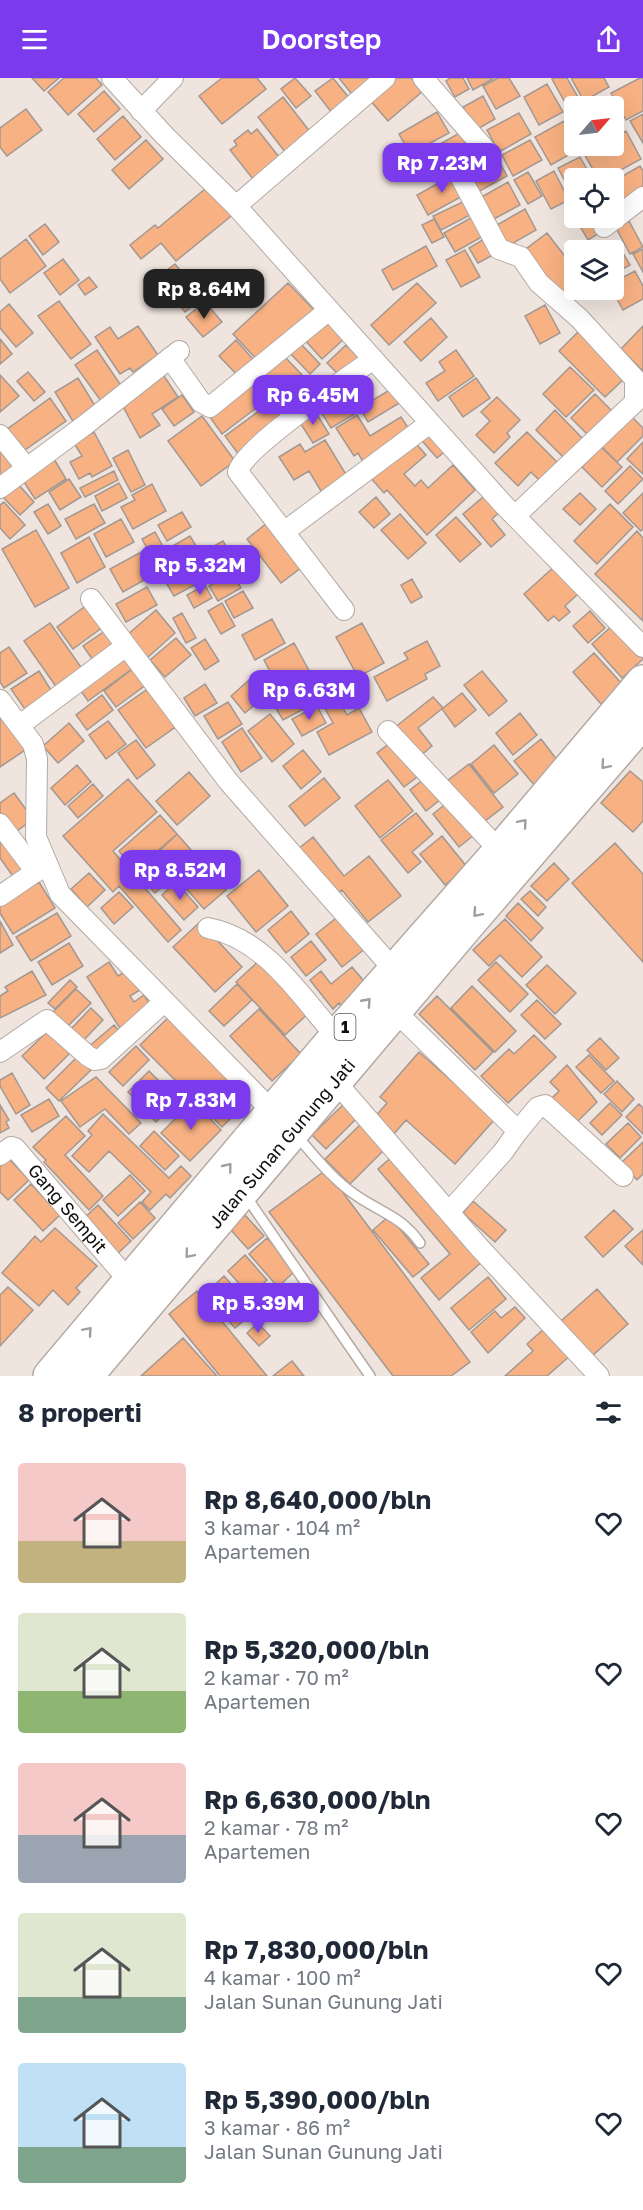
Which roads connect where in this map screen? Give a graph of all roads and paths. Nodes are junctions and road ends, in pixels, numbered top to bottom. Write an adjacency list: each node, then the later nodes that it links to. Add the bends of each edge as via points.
1 (112, 78): 5 (street)
2 (173, 78): 5 (street)
3 (385, 78): 9 (street)
4 (423, 78): 6 (street)
5 (141, 111): 9 (street)
6 (484, 148)
7 (460, 176): 13 (street, via 499,249 521,257 539,282 631,373)
8 (643, 197): 10 (street)
9 (236, 207): 11 (street)
10 (624, 212)
11 (329, 310): 12 (street); 16 (street, via 210,407 201,402 174,354)
12 (373, 359): 14 (street); 19 (street, via 276,432 239,467 241,477)
13 (639, 406): 18 (street)
14 (430, 423): 18 (street); 19 (street)
15 (0, 435): 16 (street)
16 (26, 467): 17 (street)
17 (0, 488)
18 (515, 516): 23 (street)
19 (284, 532): 21 (street)
20 (91, 599): 22 (street)
21 (344, 610)
22 (126, 646): 27 (street); 34 (street, via 228,781)
23 (643, 647)
24 (643, 681): 30 (highway, 1, one-way to 24)
25 (0, 700): 27 (street)
26 (643, 721): 34 (highway, Jalan Sunan Gunung Jati / 1, one-way to 34)
27 (20, 725): 31 (street, via 38,759 36,837)
28 (388, 731): 30 (street)
29 (0, 824): 31 (street)
30 (500, 851): 34 (highway, 1)
31 (41, 868): 32 (street); 35 (street, via 65,901)
32 (0, 896)
33 (208, 928): 38 (street, via 233,934 261,953)
34 (413, 963): 36 (highway, Jalan Sunan Gunung Jati / 1); 38 (highway, 1, one-way to 34)
35 (164, 1002): 37 (street, via 101,1059 88,1056 47,1020); 39 (street)
36 (396, 1012): 38 (highway, Jalan Sunan Gunung Jati / 1); 40 (street)
37 (0, 1052)
38 (342, 1058): 39 (highway, 1); 39 (highway, Jalan Sunan Gunung Jati / 1); 44 (street)
39 (291, 1111): 43 (highway, 1); 45 (lane, via 336,1179 356,1196 408,1226)
40 (518, 1131): 42 (street, via 538,1107 545,1105); 44 (street)
41 (0, 1155): 46 (street, Gang Sempit, via 15,1148)
42 (623, 1176)
43 (223, 1200): 46 (highway, 1); 48 (highway, Jalan Sunan Gunung Jati / 1, one-way to 48); 49 (lane, via 306,1280)
44 (449, 1212): 50 (street)
45 (420, 1243)
46 (130, 1282): 47 (highway, 1, one-way to 46)
47 (50, 1376)
48 (86, 1376)
49 (370, 1376)
50 (599, 1376)

